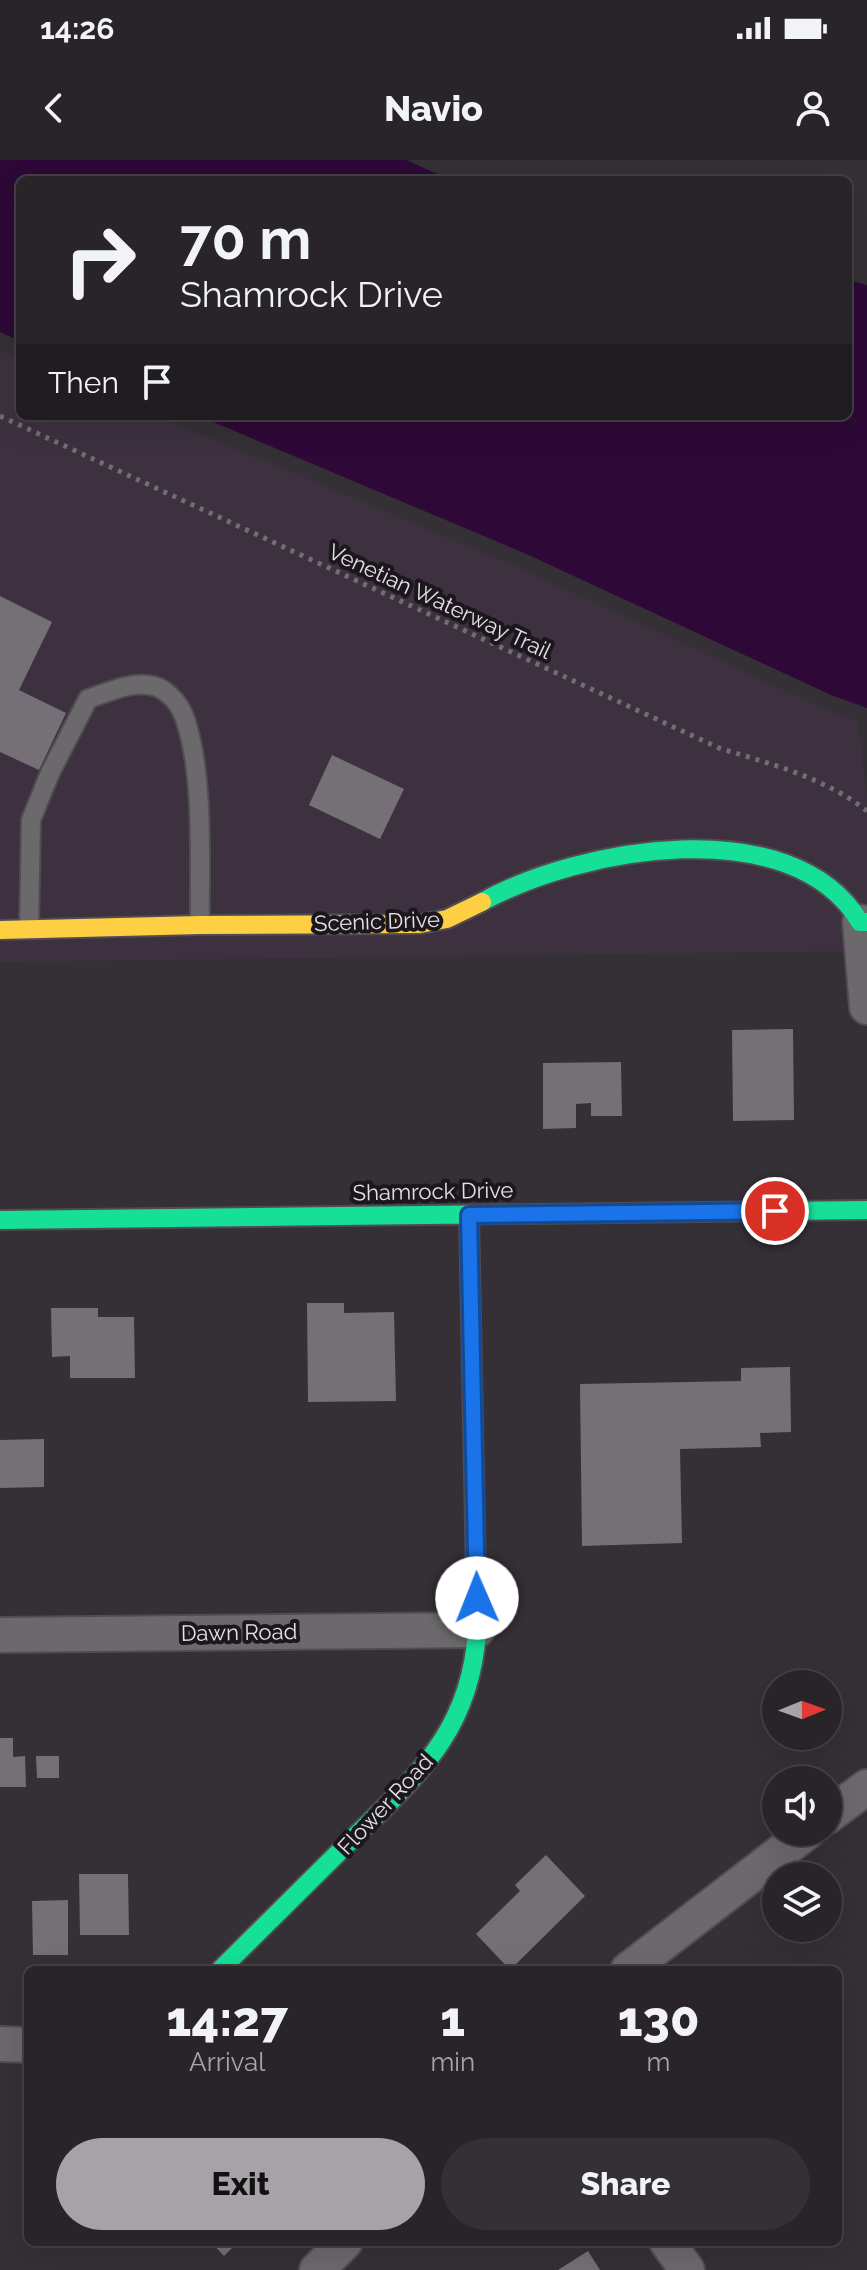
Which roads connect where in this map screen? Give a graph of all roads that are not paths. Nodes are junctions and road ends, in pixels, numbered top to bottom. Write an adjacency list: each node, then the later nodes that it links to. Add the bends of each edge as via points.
1 (864, 922): 2 (street, Scenic Drive, via 812,873 774,857 700,848 573,867 497,893 448,919 420,924); 5 (street, Scenic Drive)
2 (200, 925): 3 (street, Scenic Drive); 3 (lane, via 197,782 183,715 172,696 149,684 88,699 50,773 31,820)
3 (29, 929): 4 (street, Scenic Drive)
4 (0, 930)
5 (867, 1007)
6 (867, 1210): 7 (street, Shamrock Drive)
7 (469, 1215): 8 (street, Shamrock Drive); 9 (street, Flower Road)
8 (0, 1220)
9 (477, 1630): 10 (street, Dawn Road); 14 (street, Flower Road, via 464,1700 424,1768)
10 (0, 1635)
11 (867, 1787): 12 (street)
12 (842, 1806)
13 (789, 1846): 15 (street)
14 (224, 1966)
15 (633, 1966)
16 (0, 2044): 17 (street)
17 (24, 2045)
18 (341, 2246): 20 (street)
19 (670, 2246): 21 (street)
20 (317, 2270)
21 (687, 2270)

